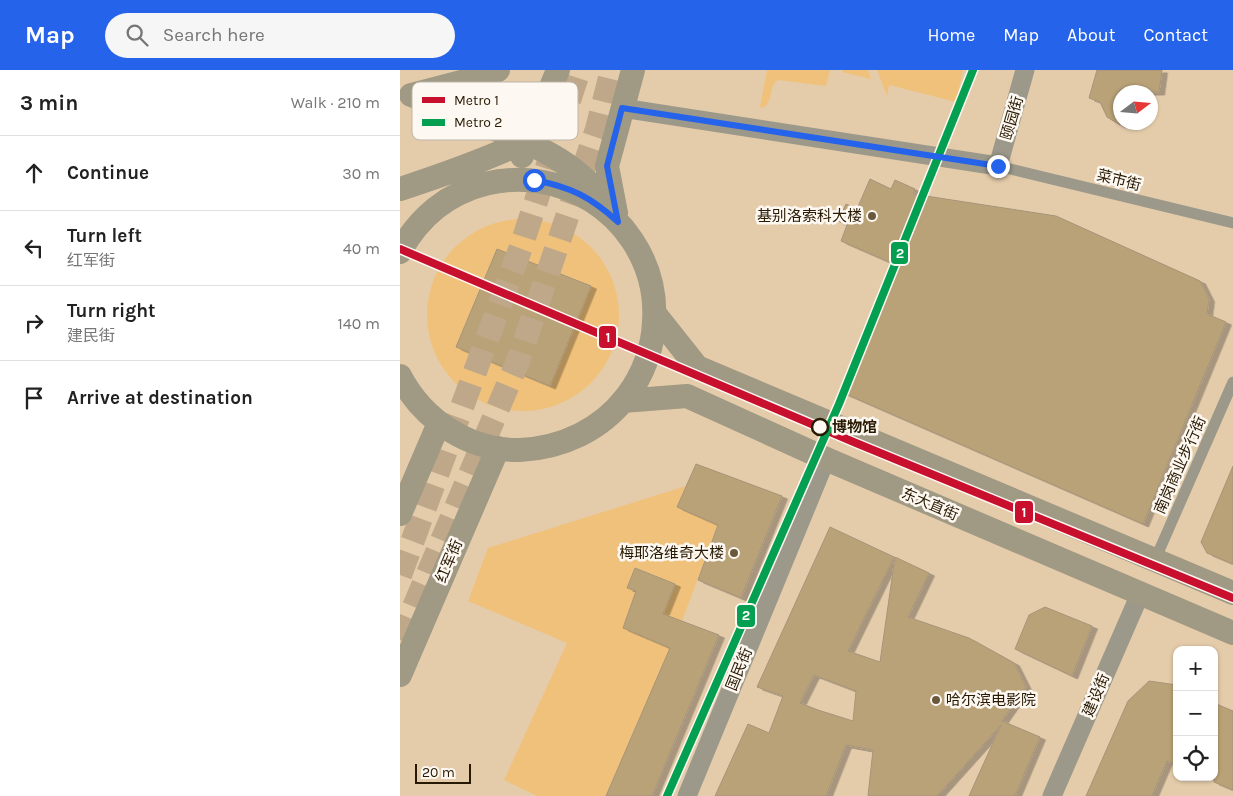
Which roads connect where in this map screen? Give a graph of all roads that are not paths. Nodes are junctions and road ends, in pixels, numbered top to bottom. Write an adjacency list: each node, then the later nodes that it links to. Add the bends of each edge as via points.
1 (498, 70): 5 (main road)
2 (558, 70): 6 (main road)
3 (633, 70): 7 (main road)
4 (1025, 70): 9 (street, 颐园街)
5 (460, 82)
6 (553, 82)
7 (622, 108): 9 (street); 13 (main road, via 607,166)
8 (526, 141): 10 (main road); 11 (main road, via 486,160); 13 (main road, via 575,170 598,193)
9 (998, 166): 14 (street, 菜市街)
10 (515, 179): 12 (main road, via 464,190); 13 (main road, via 553,183 571,189 596,203)
11 (400, 189)
12 (411, 220): 15 (main road, via 408,237)
13 (618, 222): 16 (main road, via 645,264)
14 (1233, 223)
15 (400, 252)
16 (655, 314): 19 (main road, via 649,355 638,380); 24 (main road, via 697,367)
17 (400, 376): 20 (main road, via 422,408)
18 (1233, 382): 24 (street, 南岗商业步行街)
19 (623, 401): 21 (main road, via 609,416 574,439 533,449); 22 (main road, 东大直街, via 687,396)
20 (439, 423): 21 (main road, via 474,442); 23 (main road)
21 (498, 448): 28 (main road, 红军街)
22 (826, 459): 26 (main road, 东大直街); 29 (street, 国民街)
23 (400, 514)
24 (1155, 560): 25 (main road)
25 (1233, 593)
26 (1140, 594): 27 (main road, 东大直街); 30 (street, 建设街)
27 (1233, 633)
28 (400, 675)
29 (687, 796)
30 (1052, 796)

